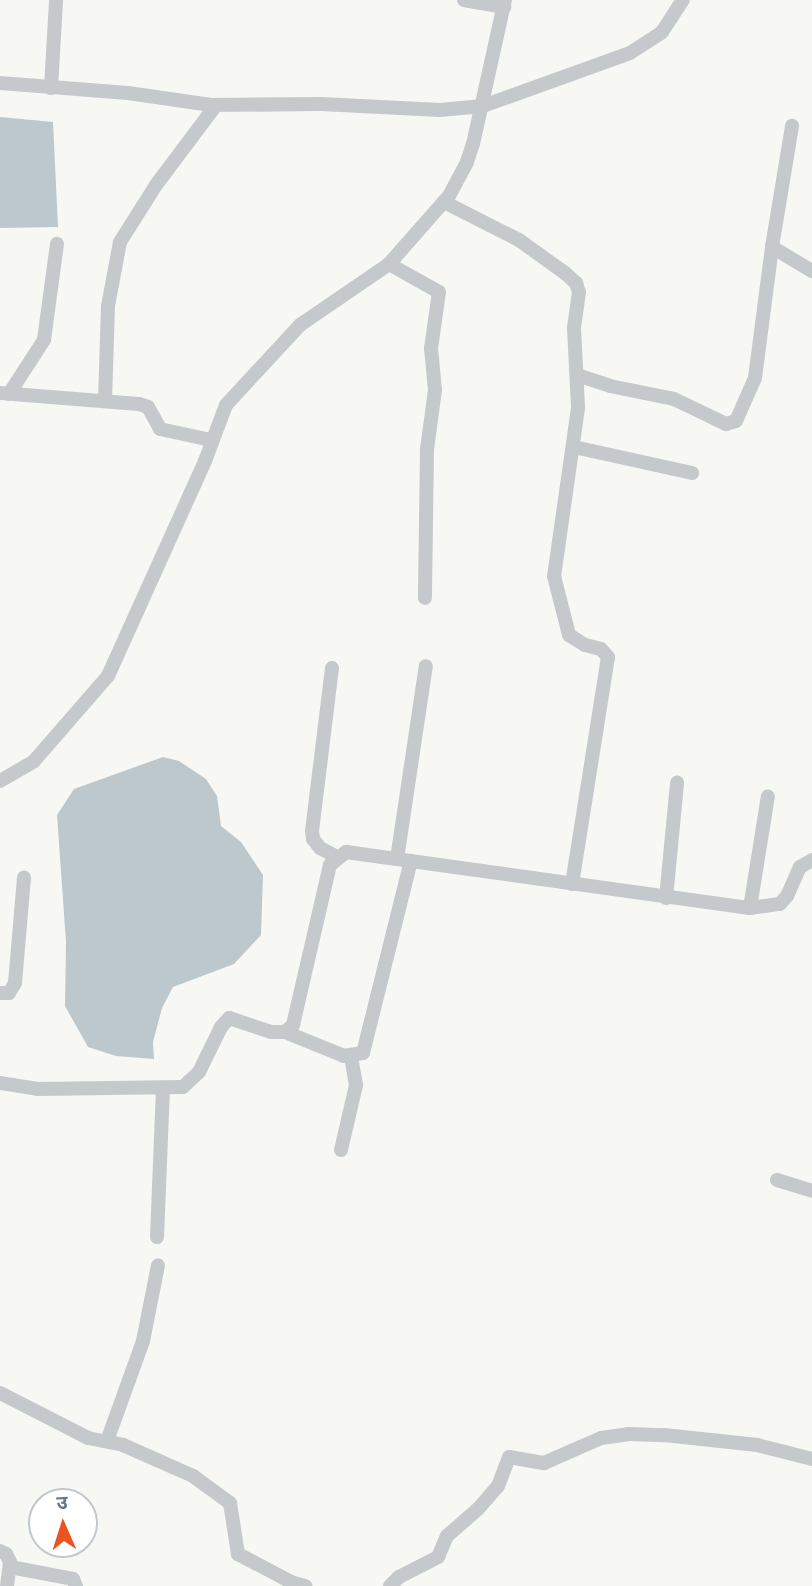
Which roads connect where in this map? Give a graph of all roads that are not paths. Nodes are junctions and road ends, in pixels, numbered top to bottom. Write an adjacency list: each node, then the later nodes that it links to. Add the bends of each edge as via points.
1 (56, 0): 6 (street)
2 (464, 0): 4 (street)
3 (682, 0): 8 (street, via 662,32 630,53)
4 (504, 3): 8 (street)
5 (0, 83): 6 (street)
6 (51, 88): 7 (street)
7 (216, 104): 8 (street, via 321,103 440,110); 17 (street, via 120,242 108,306)
8 (483, 106): 10 (street, via 467,162)
9 (792, 126): 12 (street)
10 (444, 202): 13 (street); 15 (street, via 510,234 576,283)
11 (57, 244): 16 (street, via 44,340)
12 (772, 247): 14 (street); 15 (street, via 755,378 736,421 726,424 674,399 610,387)
13 (389, 264): 19 (street, via 300,325 226,405); 21 (street, via 439,292 431,348 435,390 427,449)
14 (812, 271)
15 (577, 374): 18 (street)
16 (4, 393): 17 (street)
17 (105, 401): 19 (street, via 148,407 160,429)
18 (574, 447): 20 (street); 31 (street, via 554,576 556,591 569,635 601,649 608,657)
19 (208, 450): 24 (street, via 108,676 34,761)
20 (692, 473)
21 (425, 597)
22 (426, 666): 28 (street)
23 (332, 668): 27 (street, via 312,831 320,848)
24 (0, 780)
25 (677, 783): 32 (street)
26 (768, 796): 33 (street)
27 (337, 857): 28 (street, via 346,852); 35 (street, via 330,865 293,1025)
28 (404, 860): 31 (street); 36 (street, via 365,1048)
29 (812, 860): 33 (street, via 800,867 780,904)
30 (24, 877): 34 (street, via 15,983 9,993)
31 (572, 884): 32 (street)
32 (666, 898): 33 (street)
33 (750, 908)
34 (0, 993)
35 (285, 1032): 36 (street); 38 (street, via 229,1018 191,1081 183,1087)
36 (351, 1057): 39 (street, via 356,1085)
37 (0, 1083): 38 (street, via 38,1089)
38 (163, 1088): 42 (street)
39 (341, 1150)
40 (777, 1180): 41 (street)
41 (812, 1191)
42 (157, 1237)
43 (158, 1265): 45 (street, via 143,1341)
44 (0, 1393): 45 (street, via 88,1438)
45 (107, 1441): 49 (street, via 175,1466 230,1503 238,1554)
46 (812, 1459): 53 (street, via 757,1446 628,1434 601,1438 544,1463 509,1457 498,1486 447,1536 438,1557)
47 (0, 1551): 48 (street, via 9,1557)
48 (10, 1567): 50 (street); 51 (street, via 73,1579)
49 (291, 1584): 52 (street)
50 (7, 1586)
51 (76, 1586)
52 (305, 1586)
53 (390, 1586)

